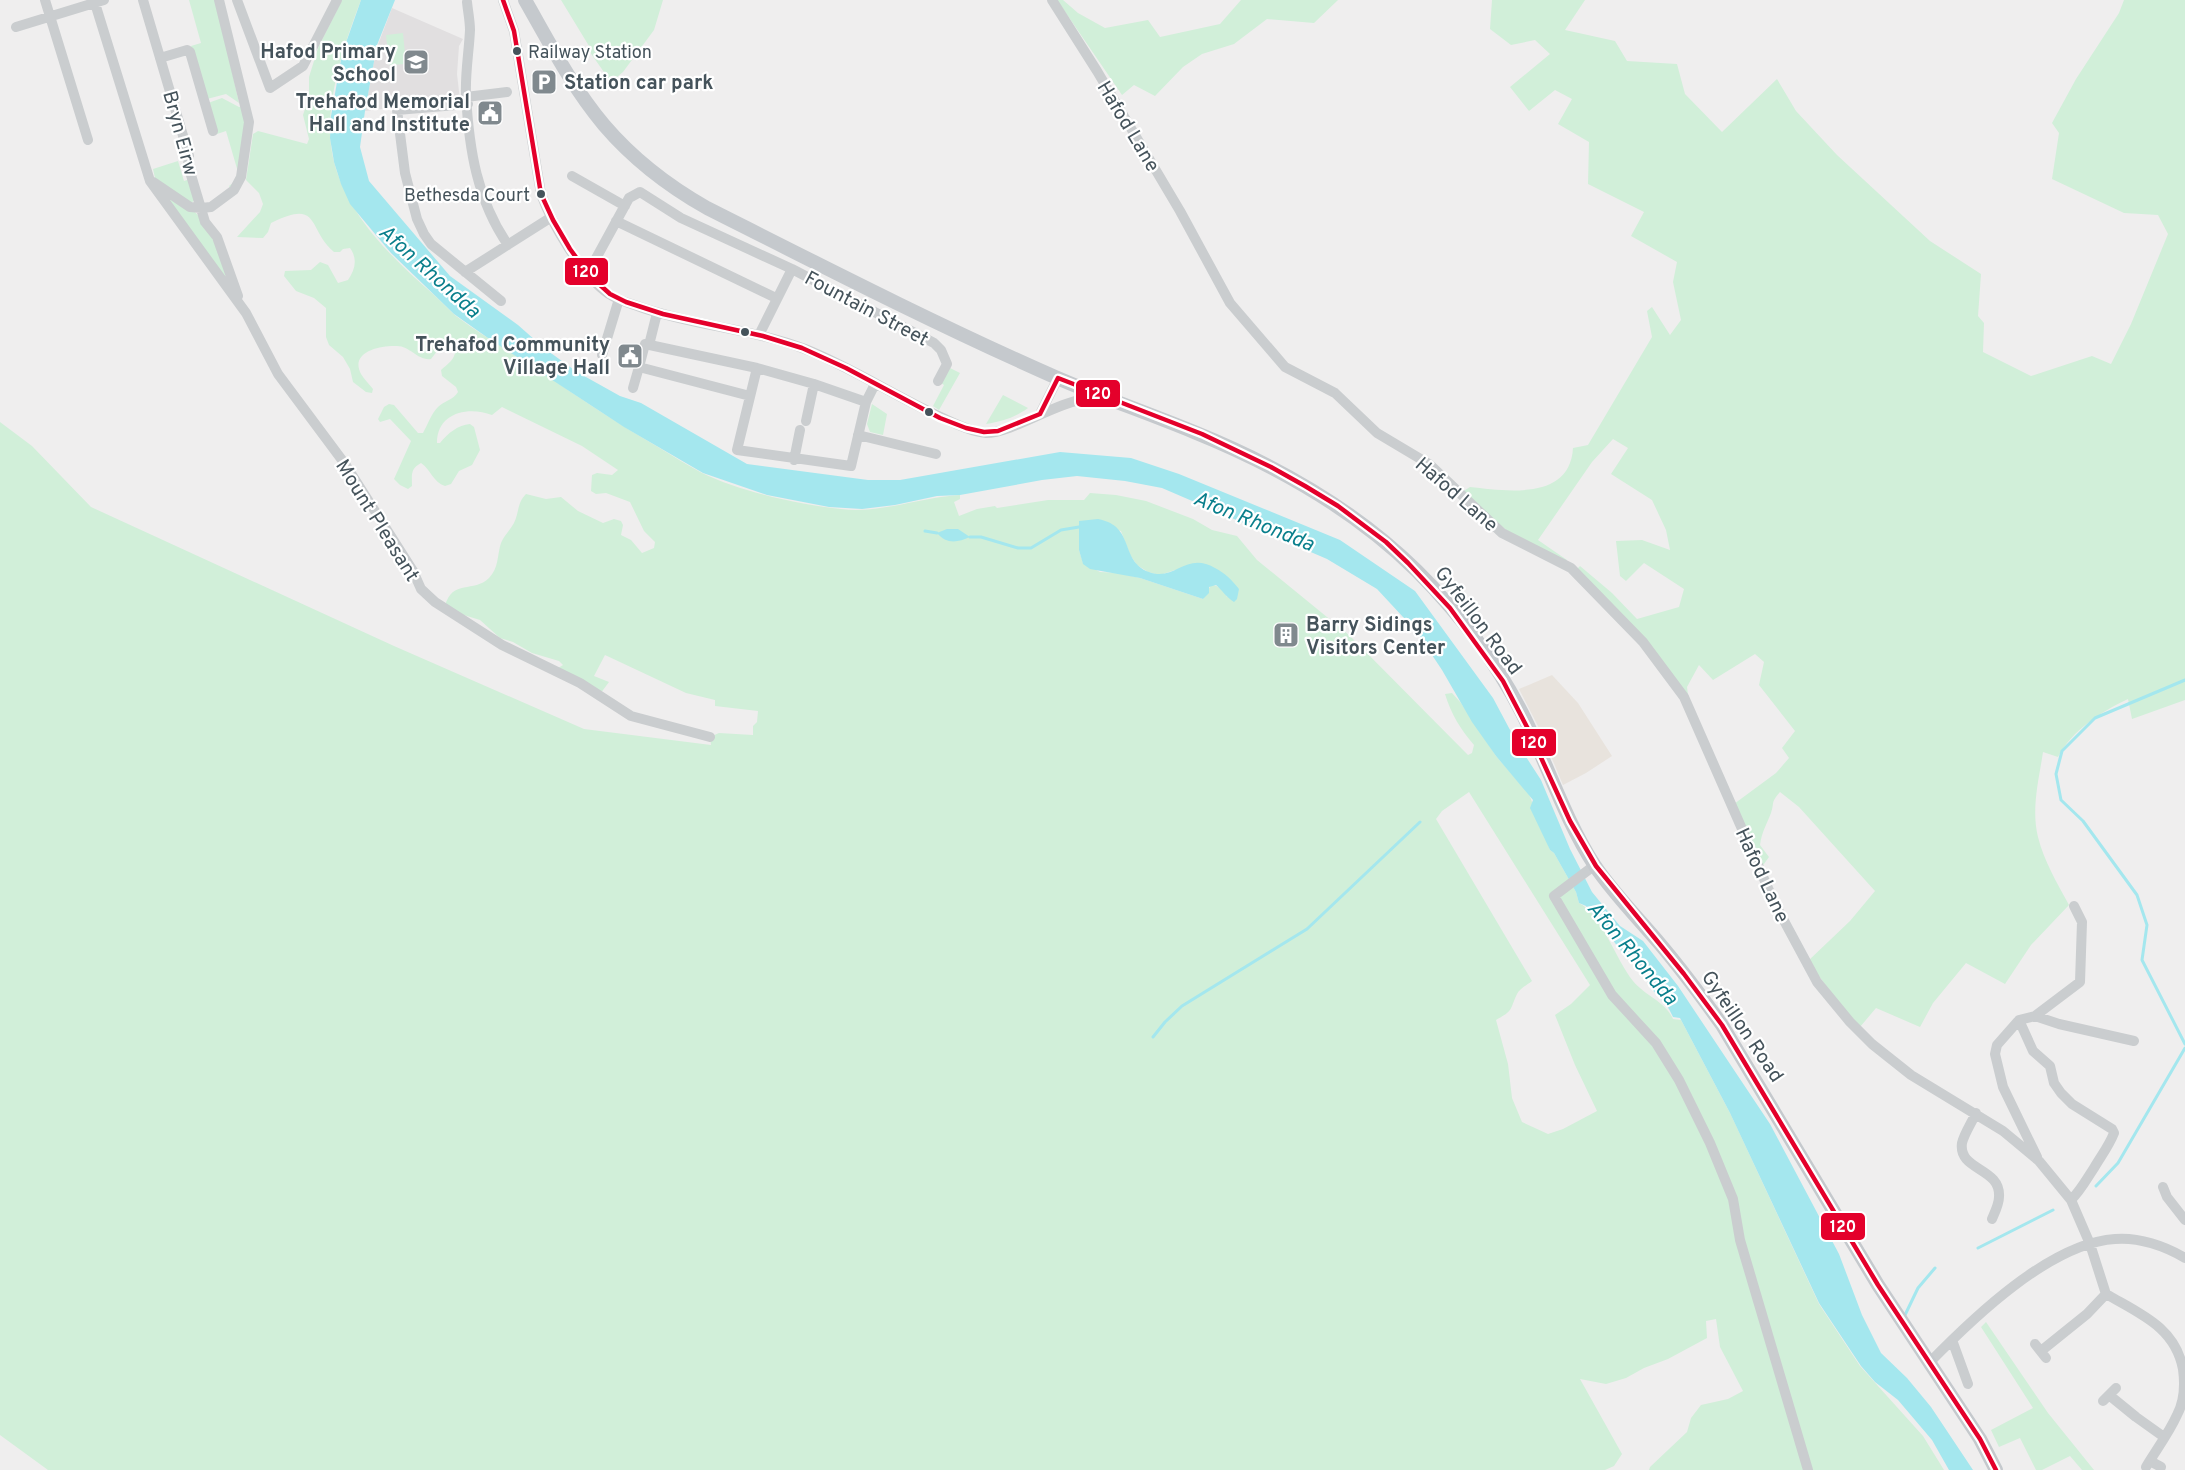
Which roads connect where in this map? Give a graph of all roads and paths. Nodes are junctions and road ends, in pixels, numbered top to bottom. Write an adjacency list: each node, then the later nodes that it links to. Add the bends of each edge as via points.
1 (45, 0): 11 (street)
2 (143, 0): 13 (street, Bryn Eirw)
3 (219, 0): 21 (street, via 249,122 242,177 228,195 211,207)
4 (237, 0): 5 (street, via 270,88 303,66)
5 (337, 0)
6 (503, 0): 22 (street, via 514,31 535,166)
7 (525, 0): 38 (main road, Gyfeillon Road, via 588,105 623,146 661,179 707,208)
8 (1052, 0): 56 (street, Hafod Lane, via 1180,211 1230,303 1286,367 1335,393 1377,433 1428,464 1502,533 1571,568 1643,642 1684,697 1775,904 1817,982 1872,1044 1911,1075)
9 (98, 1): 11 (street); 19 (street, Mount Pleasant)
10 (467, 3): 15 (street)
11 (50, 16): 12 (street); 17 (street)
12 (16, 27)
13 (160, 58): 16 (street, via 190,52); 21 (street, Bryn Eirw)
14 (507, 92): 15 (street)
15 (467, 100): 24 (street, via 481,193 494,225); 26 (street, via 397,110 405,173 417,219 431,244)
16 (213, 131)
17 (88, 140)
18 (572, 176): 20 (street)
19 (150, 181): 21 (street, via 190,207); 32 (street, Mount Pleasant)
20 (625, 206): 23 (street); 25 (street, via 629,198 640,192 681,218)
21 (201, 208): 32 (street, Bryn Eirw, via 224,253)
22 (550, 218): 24 (street); 27 (street)
23 (616, 222): 27 (street); 28 (street)
24 (508, 245): 26 (street)
25 (792, 269): 28 (street); 39 (street, Fountain Street, via 934,343 947,364)
26 (465, 272): 30 (street)
27 (588, 273): 29 (street)
28 (776, 298): 33 (street)
29 (619, 299): 31 (street); 35 (street)
30 (501, 301)
31 (657, 312): 33 (street); 34 (street)
32 (246, 313): 50 (street, Mount Pleasant, via 278,374 345,464 422,589 435,602 478,632 580,683 631,716)
33 (759, 336): 41 (street, via 804,349)
34 (647, 344): 36 (street); 37 (street)
35 (602, 355)
36 (639, 367): 42 (street); 43 (street)
37 (757, 368): 40 (street); 43 (street)
38 (1058, 378): 44 (main road, Gyfeillon Road); 46 (street)
39 (938, 381)
40 (814, 384): 45 (street); 49 (street)
41 (875, 384): 45 (street); 46 (street, via 960,425 987,433)
42 (633, 388)
43 (750, 396): 49 (street, via 737,450)
44 (1116, 400): 46 (street, via 1081,400); 51 (main road, Gyfeillon Road, via 1229,447 1308,488 1369,529 1419,573 1503,680)
45 (866, 402): 47 (street)
46 (1040, 414)
47 (858, 435): 48 (street); 49 (street, via 851,466)
48 (936, 454)
49 (794, 460)
50 (710, 737)
51 (1590, 869): 68 (main road, Gyfeillon Road, via 1620,898 1722,1025); 73 (street, via 1554,896 1612,995 1656,1044 1679,1080 1714,1152 1733,1199 1740,1240)
52 (2074, 906): 53 (street, via 2082,922 2080,982)
53 (2035, 1016): 54 (street); 55 (street)
54 (2019, 1020): 57 (street, via 1997,1044 1995,1054 2003,1087); 59 (street, via 2033,1052 2050,1066 2061,1093 2114,1133 2082,1190)
55 (2134, 1041)
56 (1976, 1113): 57 (street, Hafod Lane); 60 (street, via 1962,1144 1970,1163 1992,1176 1998,1185 1999,1198)
57 (2039, 1161): 59 (street, Hafod Lane)
58 (2163, 1195): 61 (street)
59 (2071, 1200): 62 (street, Hafod Lane)
60 (1992, 1219)
61 (2185, 1220)
62 (2090, 1244): 64 (street, via 2128,1239); 65 (street, Hafod Lane); 66 (street, via 2026,1277)
63 (2185, 1244): 64 (street)
64 (2183, 1257)
65 (2106, 1294): 67 (street); 71 (street, via 2159,1326 2172,1339 2181,1357 2183,1397)
66 (1952, 1340): 68 (street); 69 (street)
67 (2040, 1351)
68 (1929, 1364): 74 (main road, Gyfeillon Road, via 1980,1439)
69 (1968, 1384)
70 (2109, 1394): 71 (street)
71 (2164, 1437): 72 (street, via 2148,1464)
72 (2161, 1467)
73 (1808, 1470)
74 (1996, 1470)

